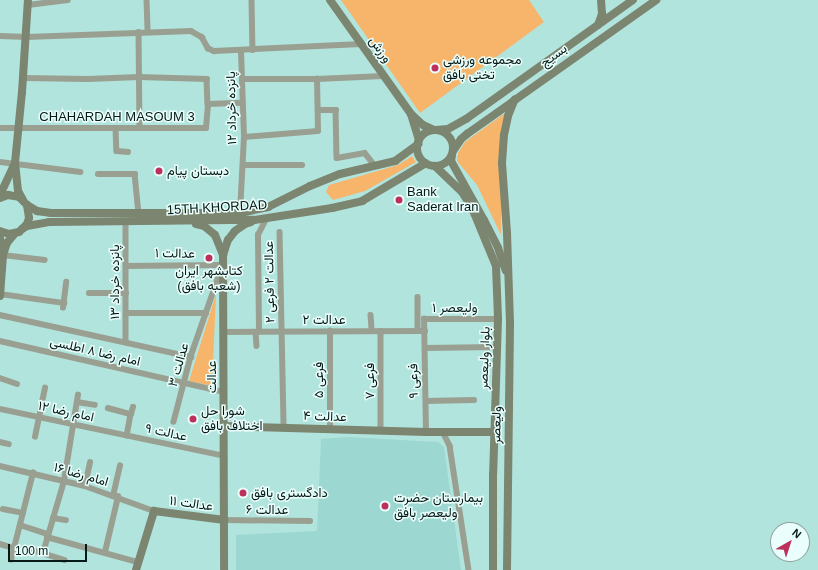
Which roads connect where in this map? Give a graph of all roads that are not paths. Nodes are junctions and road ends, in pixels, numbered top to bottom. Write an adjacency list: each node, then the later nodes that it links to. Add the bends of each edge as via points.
1 (68, 0): 9 (street)
2 (147, 0): 12 (street)
3 (252, 0): 17 (street)
4 (330, 0): 15 (main road, ورزش)
5 (601, 0): 10 (main road, via 602,14)
6 (622, 0): 7 (main road)
7 (632, 0): 10 (main road, بسیج)
8 (656, 0): 19 (main road, بسیج)
9 (28, 3): 14 (main road)
10 (598, 25): 16 (main road, بسیج)
11 (139, 32): 12 (street); 14 (street); 23 (street)
12 (148, 32): 18 (street, via 191,30 202,37 208,48 214,51)
13 (0, 36): 14 (street)
14 (26, 37): 24 (main road)
15 (361, 44): 17 (street); 22 (main road, ورزش)
16 (568, 46): 19 (main road, via 567,51); 20 (main road, بسیج)
17 (253, 50): 18 (street)
18 (241, 51): 25 (street, پانزده خرداد ۱۲)
19 (575, 56): 21 (main road, بسیج)
20 (543, 64): 21 (main road, via 550,69); 36 (main road, بسیج, via 448,130)
21 (550, 74): 27 (main road, بسیج)
22 (383, 76): 26 (street); 31 (main road, ورزش)
23 (139, 77): 24 (street); 29 (street, via 207,79); 34 (street)
24 (24, 78): 35 (main road)
25 (242, 79): 26 (street); 28 (street, پانزده خرداد ۱۲)
26 (317, 79): 30 (street)
27 (515, 99): 40 (main road, بسیج, via 460,139); 67 (main road, ولیعصر, via 504,135 502,163)
28 (242, 103): 29 (street, CHAHARDAH MASOUM 3); 37 (street, پانزده خرداد ۱۲)
29 (208, 104): 34 (street, CHAHARDAH MASOUM 3, via 206,128)
30 (318, 110): 37 (street, via 318,131); 46 (street, via 336,110 337,158 365,153)
31 (411, 114): 36 (main road, ورزش, via 423,125); 38 (main road, ورزش)
32 (0, 128): 35 (street, CHAHARDAH MASOUM 3)
33 (116, 128): 34 (street, CHAHARDAH MASOUM 3); 35 (street, CHAHARDAH MASOUM 3); 39 (street, via 117,152)
34 (140, 128)
35 (18, 129): 42 (main road)
36 (435, 130): 38 (main road, via 425,133); 40 (main road, via 450,137 453,144)
37 (244, 137): 44 (street, پانزده خرداد ۱۲)
38 (418, 142): 43 (main road, via 419,155); 46 (main road, 15TH KHORDAD, via 395,161)
39 (128, 152)
40 (452, 153): 47 (main road, via 445,163); 67 (main road, ولیعصر, via 451,161 498,248)
41 (0, 162): 42 (street)
42 (15, 163): 48 (street); 50 (main road); 51 (main road, via 18,191)
43 (426, 163): 47 (main road); 54 (main road, 15TH KHORDAD, via 362,201)
44 (243, 165): 45 (street); 52 (street, پانزده خرداد ۱۲)
45 (302, 165)
46 (375, 166): 52 (main road, 15TH KHORDAD, via 324,180 268,207)
47 (435, 166): 77 (main road, بلوار ولیعصر, via 462,192 483,233 496,266)
48 (80, 172)
49 (98, 174): 53 (street, via 135,174)
50 (0, 196): 51 (main road, 15TH KHORDAD, via 14,195)
51 (25, 203): 53 (main road, 15TH KHORDAD, via 42,213); 57 (main road, via 29,218)
52 (240, 213): 53 (main road, 15TH KHORDAD)
53 (139, 214)
54 (265, 219): 55 (main road, 15TH KHORDAD); 63 (main road, عدالت, via 245,224 235,231 228,240); 84 (street, via 258,235)
55 (189, 222): 56 (main road, 15TH KHORDAD); 63 (main road, عدالت, via 204,226 215,235)
56 (126, 223): 57 (main road, 15TH KHORDAD, via 49,222); 66 (street, پانزده خرداد ۱۳)
57 (22, 229): 60 (main road, 15TH KHORDAD)
58 (0, 231): 60 (main road)
59 (280, 232): 85 (street, عدالت ۲ فرعی ۲)
60 (15, 234): 62 (main road, via 8,243)
61 (0, 238): 62 (main road)
62 (4, 255): 64 (street); 71 (main road)
63 (223, 255): 65 (main road, عدالت)
64 (45, 260)
65 (223, 265): 66 (street, عدالت ۱); 74 (street, عدالت ۳); 83 (main road, عدالت)
66 (126, 266): 70 (street, پانزده خرداد ۱۳)
67 (509, 280): 148 (main road, ولیعصر)
68 (66, 282): 71 (street, via 63,305)
69 (89, 293): 70 (street)
70 (126, 293): 73 (street, پانزده خرداد ۱۳)
71 (0, 295)
72 (418, 297): 82 (street)
73 (126, 313): 74 (street); 87 (street, پانزده خرداد ۱۳)
74 (206, 313): 91 (street, عدالت ۳)
75 (0, 315): 87 (street)
76 (371, 315): 80 (street)
77 (498, 319): 78 (street, ولیعصر ۱, via 424,319); 89 (main road, بلوار ولیعصر)
78 (425, 330): 82 (street, عدالت ۲); 90 (street, فرعی ۹)
79 (330, 331): 80 (street, عدالت ۲); 85 (street, عدالت ۲); 111 (street, فرعی ۵)
80 (372, 331): 81 (street, عدالت ۲)
81 (381, 331): 82 (street, عدالت ۲); 112 (street, فرعی ۷)
82 (418, 331)
83 (224, 332): 84 (street, عدالت ۲); 96 (main road, عدالت)
84 (258, 332): 85 (street, عدالت ۲); 88 (street)
85 (282, 332): 110 (street, عدالت ۲ فرعی ۲)
86 (0, 340): 94 (street, امام رضا ۸ اطلسی)
87 (126, 342): 91 (street)
88 (257, 346)
89 (497, 347): 90 (street); 115 (main road, بلوار ولیعصر)
90 (425, 348): 99 (street, فرعی ۹)
91 (191, 357): 94 (street, عدالت ۳)
92 (0, 378): 93 (street)
93 (17, 384)
94 (185, 384): 96 (street, امام رضا ۸ اطلسی); 107 (street, عدالت ۳)
95 (45, 388): 106 (street)
96 (224, 392): 109 (main road, عدالت)
97 (78, 395): 100 (street)
98 (474, 400): 99 (street)
99 (426, 401): 113 (street, فرعی ۹)
100 (77, 402): 101 (street); 108 (street)
101 (95, 405)
102 (133, 407): 105 (street)
103 (108, 408): 105 (street)
104 (0, 409): 106 (street, امام رضا ۱۲)
105 (132, 414): 117 (street)
106 (40, 417): 108 (street, امام رضا ۱۲); 116 (street)
107 (174, 422)
108 (73, 424): 117 (street, امام رضا ۱۲); 125 (street)
109 (224, 426): 110 (main road, عدالت ۴); 120 (main road, عدالت)
110 (284, 428): 111 (main road, عدالت ۴)
111 (330, 429): 112 (main road, عدالت ۴)
112 (381, 431): 113 (main road, عدالت ۴)
113 (426, 432): 114 (main road, عدالت ۴)
114 (443, 432): 115 (main road, عدالت ۴); 146 (street, via 450,446)
115 (495, 432): 147 (main road, بلوار ولیعصر)
116 (35, 436)
117 (127, 436): 120 (street, عدالت ۹)
118 (0, 442): 119 (street)
119 (9, 444)
120 (224, 456): 133 (main road, عدالت)
121 (90, 462): 126 (street)
122 (0, 466): 124 (street, امام رضا ۱۶)
123 (120, 466): 127 (street)
124 (33, 473): 125 (street, امام رضا ۱۶); 130 (street)
125 (64, 481): 126 (street, امام رضا ۱۶); 131 (street)
126 (85, 486): 127 (street, امام رضا ۱۶)
127 (115, 497): 129 (street, امام رضا ۱۶); 140 (street)
128 (3, 509): 130 (street)
129 (154, 511): 133 (main road, عدالت ۱۱); 144 (main road)
130 (23, 513): 135 (street)
131 (53, 518): 132 (street); 136 (street)
132 (66, 520)
133 (224, 520): 134 (street, عدالت ۶); 145 (main road, عدالت)
134 (310, 521)
135 (20, 525): 136 (street); 138 (street)
136 (48, 536): 140 (street); 141 (street)
137 (0, 544): 138 (street)
138 (14, 548): 142 (street)
139 (32, 550): 141 (street)
140 (105, 552): 144 (street)
141 (43, 553): 143 (street)
142 (11, 560)
143 (64, 560)
144 (137, 566)
145 (224, 570)
146 (469, 570)
147 (493, 570)
148 (507, 570)

